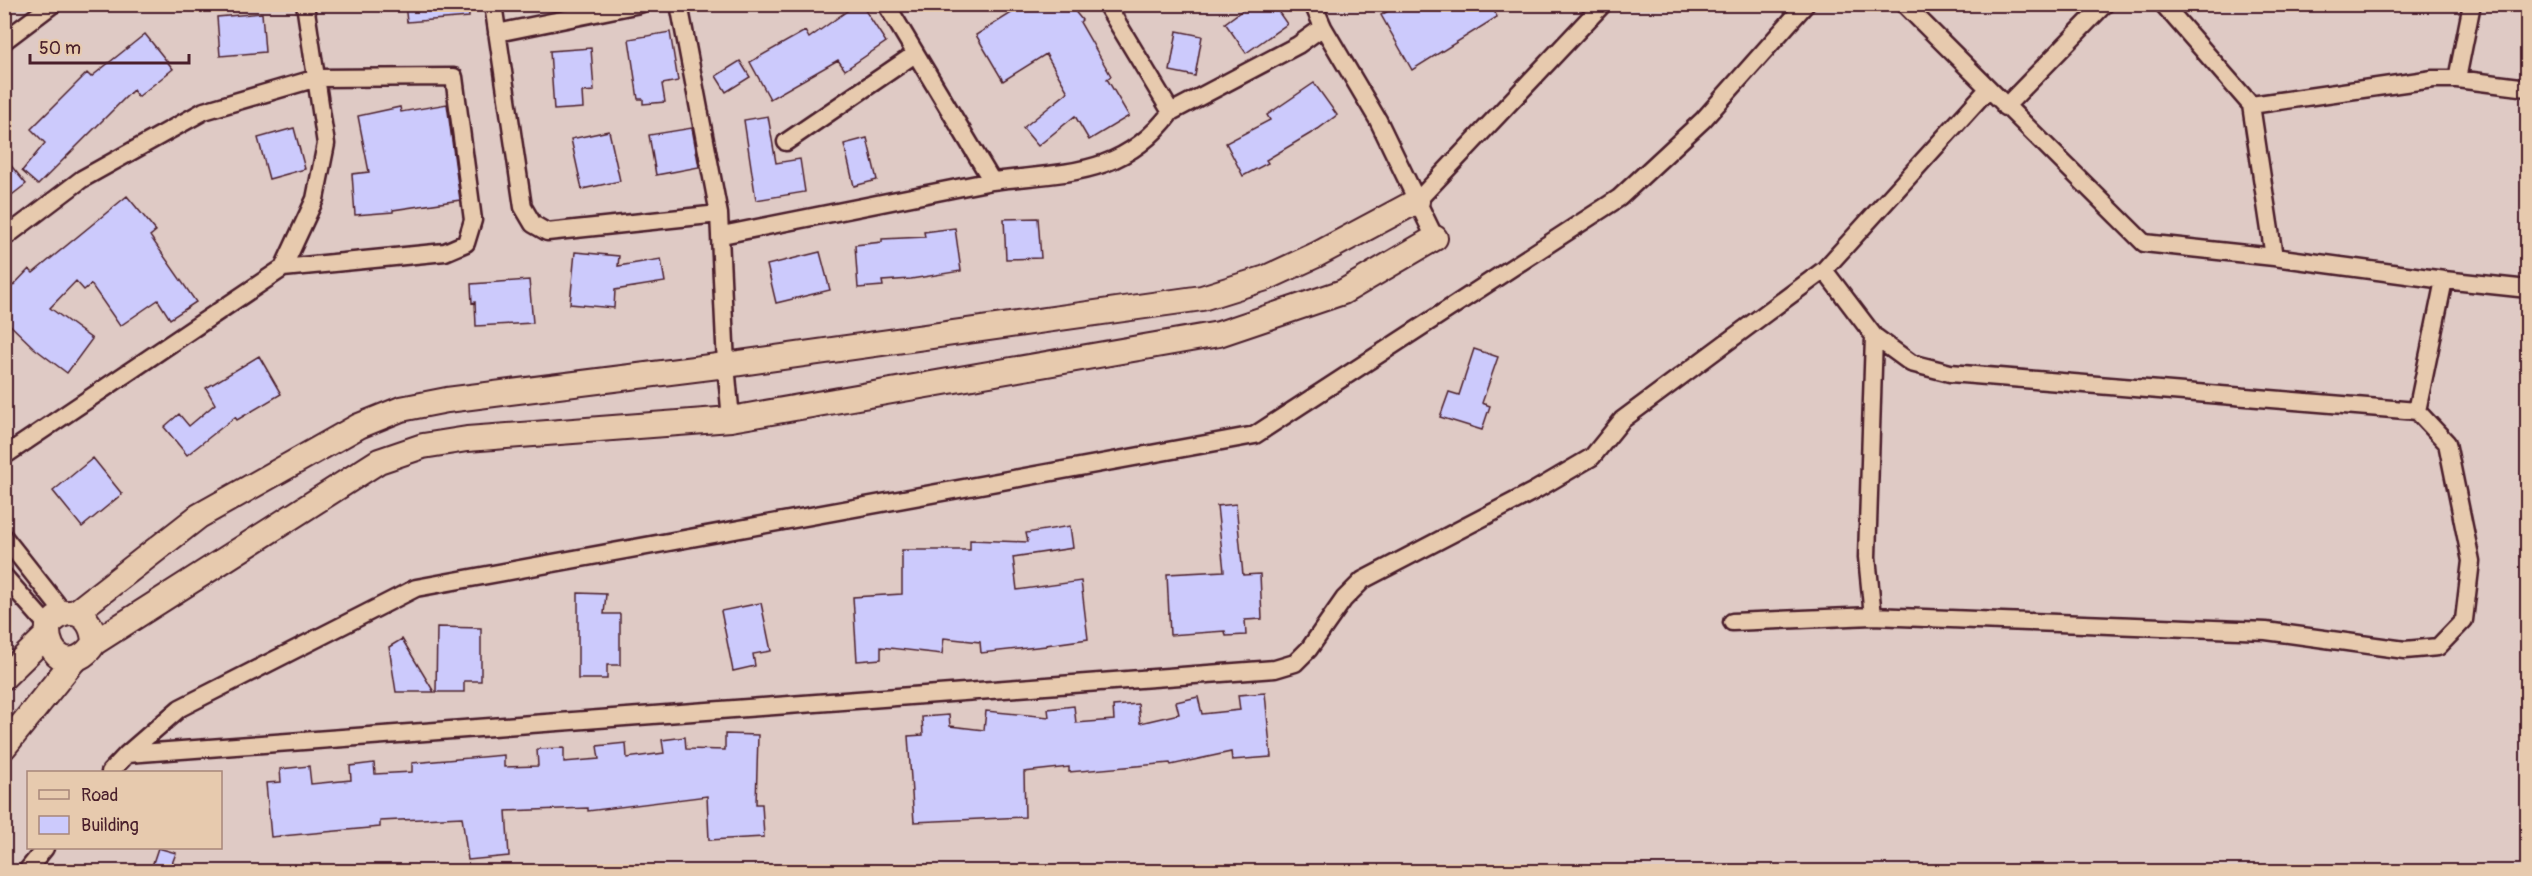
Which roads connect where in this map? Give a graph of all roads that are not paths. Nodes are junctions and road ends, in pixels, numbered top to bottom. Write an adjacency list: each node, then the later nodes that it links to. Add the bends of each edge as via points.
1 (53, 4): 17 (street)
2 (305, 4): 19 (street)
3 (493, 4): 16 (street)
4 (640, 4): 16 (street)
5 (679, 4): 29 (street)
6 (886, 4): 18 (street)
7 (1106, 4): 25 (street)
8 (1312, 4): 15 (street)
9 (1603, 4): 28 (street)
10 (1806, 4): 52 (street, via 1703,120 1619,198 1255,435 416,588 180,708)
11 (1904, 4): 22 (street)
12 (2104, 4): 24 (street)
13 (2163, 4): 23 (street)
14 (2472, 4): 20 (street)
15 (1323, 27): 25 (street, via 1298,45); 28 (street, via 1378,120)
16 (497, 33): 29 (street, via 523,207 533,224 547,232)
17 (4, 41)
18 (915, 54): 26 (street); 27 (street)
19 (317, 78): 31 (street, via 204,111 82,179); 34 (street, via 326,144 315,199); 34 (street, via 454,77 473,220 466,243 445,252)
20 (2457, 79): 21 (street); 23 (street, via 2433,79)
21 (2528, 88)
22 (1988, 89): 24 (street); 35 (street)
23 (2251, 105): 33 (street)
24 (2005, 106): 33 (street, via 2144,243)
25 (1171, 112): 27 (street, via 1136,149 1096,168)
26 (786, 142)
27 (992, 181): 30 (street)
28 (1417, 201): 32 (street); 39 (street, via 1266,278 1202,298)
29 (719, 214): 30 (street)
30 (722, 235): 39 (street)
31 (4, 238)
32 (1435, 238): 41 (street, via 1343,292 1219,334)
33 (2274, 257): 36 (street)
34 (283, 268): 42 (street)
35 (1824, 270): 38 (street); 52 (street, via 1622,420 1592,457 1363,580 1344,599 1309,649 1295,663 1275,669)
36 (2444, 280): 37 (street); 40 (street)
37 (2528, 289)
38 (1874, 336): 40 (street, via 1911,363 1950,374); 45 (street, via 1867,557)
39 (726, 365): 41 (street); 46 (street, via 401,409 358,426 199,516)
40 (2417, 411): 45 (street, via 2447,443 2470,561 2464,620 2438,647 2405,650 2266,631)
41 (731, 419): 48 (street, via 467,439 423,446 379,461)
42 (4, 456)
43 (4, 537): 46 (street)
44 (4, 576): 46 (street)
45 (1872, 616): 47 (street)
46 (58, 622): 48 (street, via 87,618); 49 (street, via 50,648 61,658); 50 (street)
47 (1732, 622)
48 (94, 643): 49 (street, via 87,654)
49 (74, 660): 51 (street)
50 (4, 677)
51 (4, 747)
52 (127, 754): 53 (street)
53 (111, 771)
54 (44, 849): 55 (street)
55 (26, 872)

